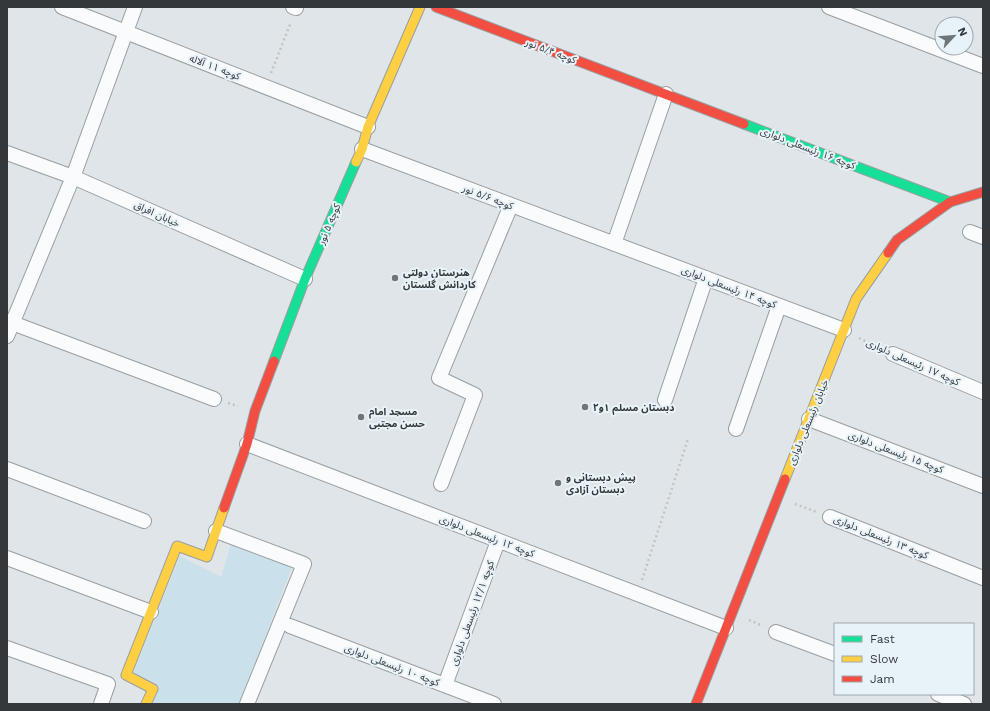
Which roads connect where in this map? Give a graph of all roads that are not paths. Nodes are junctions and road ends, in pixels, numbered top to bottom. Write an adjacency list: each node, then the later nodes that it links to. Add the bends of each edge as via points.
1 (62, 7): 6 (street, کوچه ۱۱ آلاله)
2 (134, 7): 6 (street)
3 (420, 7): 9 (street, کوچه ۵ نور)
4 (436, 7): 8 (street, کوچه ۵/۴ نور)
5 (829, 7): 7 (street)
6 (126, 32): 9 (street, کوچه ۱۱ آلاله); 12 (street)
7 (983, 66)
8 (666, 94): 14 (street, کوچه ۱۶ رئیسعلی دلواری); 16 (street)
9 (368, 127): 10 (street, کوچه ۵ نور)
10 (362, 149): 15 (street, کوچه ۵/۶ نور); 18 (street, کوچه ۵ نور)
11 (7, 153): 12 (street, خیابان افراق)
12 (73, 177): 18 (street, خیابان افراق); 20 (street)
13 (983, 192): 14 (street, خیابان رئیسعلی دلواری)
14 (950, 202): 21 (street, خیابان رئیسعلی دلواری, via 897,240 856,299)
15 (511, 205): 16 (street, کوچه ۵/۶ نور); 30 (street, via 439,378 475,395)
16 (614, 244): 17 (street, کوچه ۱۴ رئیسعلی دلواری)
17 (706, 278): 19 (street, کوچه ۱۴ رئیسعلی دلواری); 25 (street)
18 (305, 279): 28 (street, کوچه ۵ نور, via 255,411)
19 (779, 306): 21 (street, کوچه ۱۴ رئیسعلی دلواری); 27 (street)
20 (9, 327): 24 (street)
21 (844, 330): 26 (street, خیابان رئیسعلی دلواری)
22 (892, 354): 23 (street, کوچه ۱۷ رئیسعلی دلواری)
23 (983, 392)
24 (214, 399)
25 (665, 400)
26 (809, 419): 31 (street, کوچه ۱۵ رئیسعلی دلواری); 40 (street, خیابان رئیسعلی دلواری)
27 (736, 429)
28 (247, 444): 34 (street, کوچه ۵ نور); 35 (street, کوچه ۱۲ رئیسعلی دلواری)
29 (7, 469): 33 (street)
30 (441, 484)
31 (983, 486)
32 (830, 517): 37 (street, کوچه ۱۳ رئیسعلی دلواری)
33 (144, 521)
34 (216, 531): 38 (street, کوچه ۵ نور, via 207,557 177,546); 48 (street, via 304,564)
35 (498, 541): 40 (street, کوچه ۱۲ رئیسعلی دلواری); 44 (street, کوچه ۱۲/۱ رئیسعلی دلواری)
36 (7, 558): 38 (street)
37 (983, 578)
38 (151, 612): 47 (street, via 126,675 153,689)
39 (290, 626): 44 (street, کوچه ۱۰ رئیسعلی دلواری)
40 (726, 628): 50 (street, خیابان رئیسعلی دلواری)
41 (776, 632): 43 (street)
42 (7, 648): 46 (street, via 108,684)
43 (834, 654)
44 (446, 685): 49 (street, کوچه ۱۰ رئیسعلی دلواری)
45 (941, 695): 51 (street)
46 (101, 704)
47 (146, 704)
48 (247, 704)
49 (494, 704)
50 (696, 704)
51 (964, 704)

